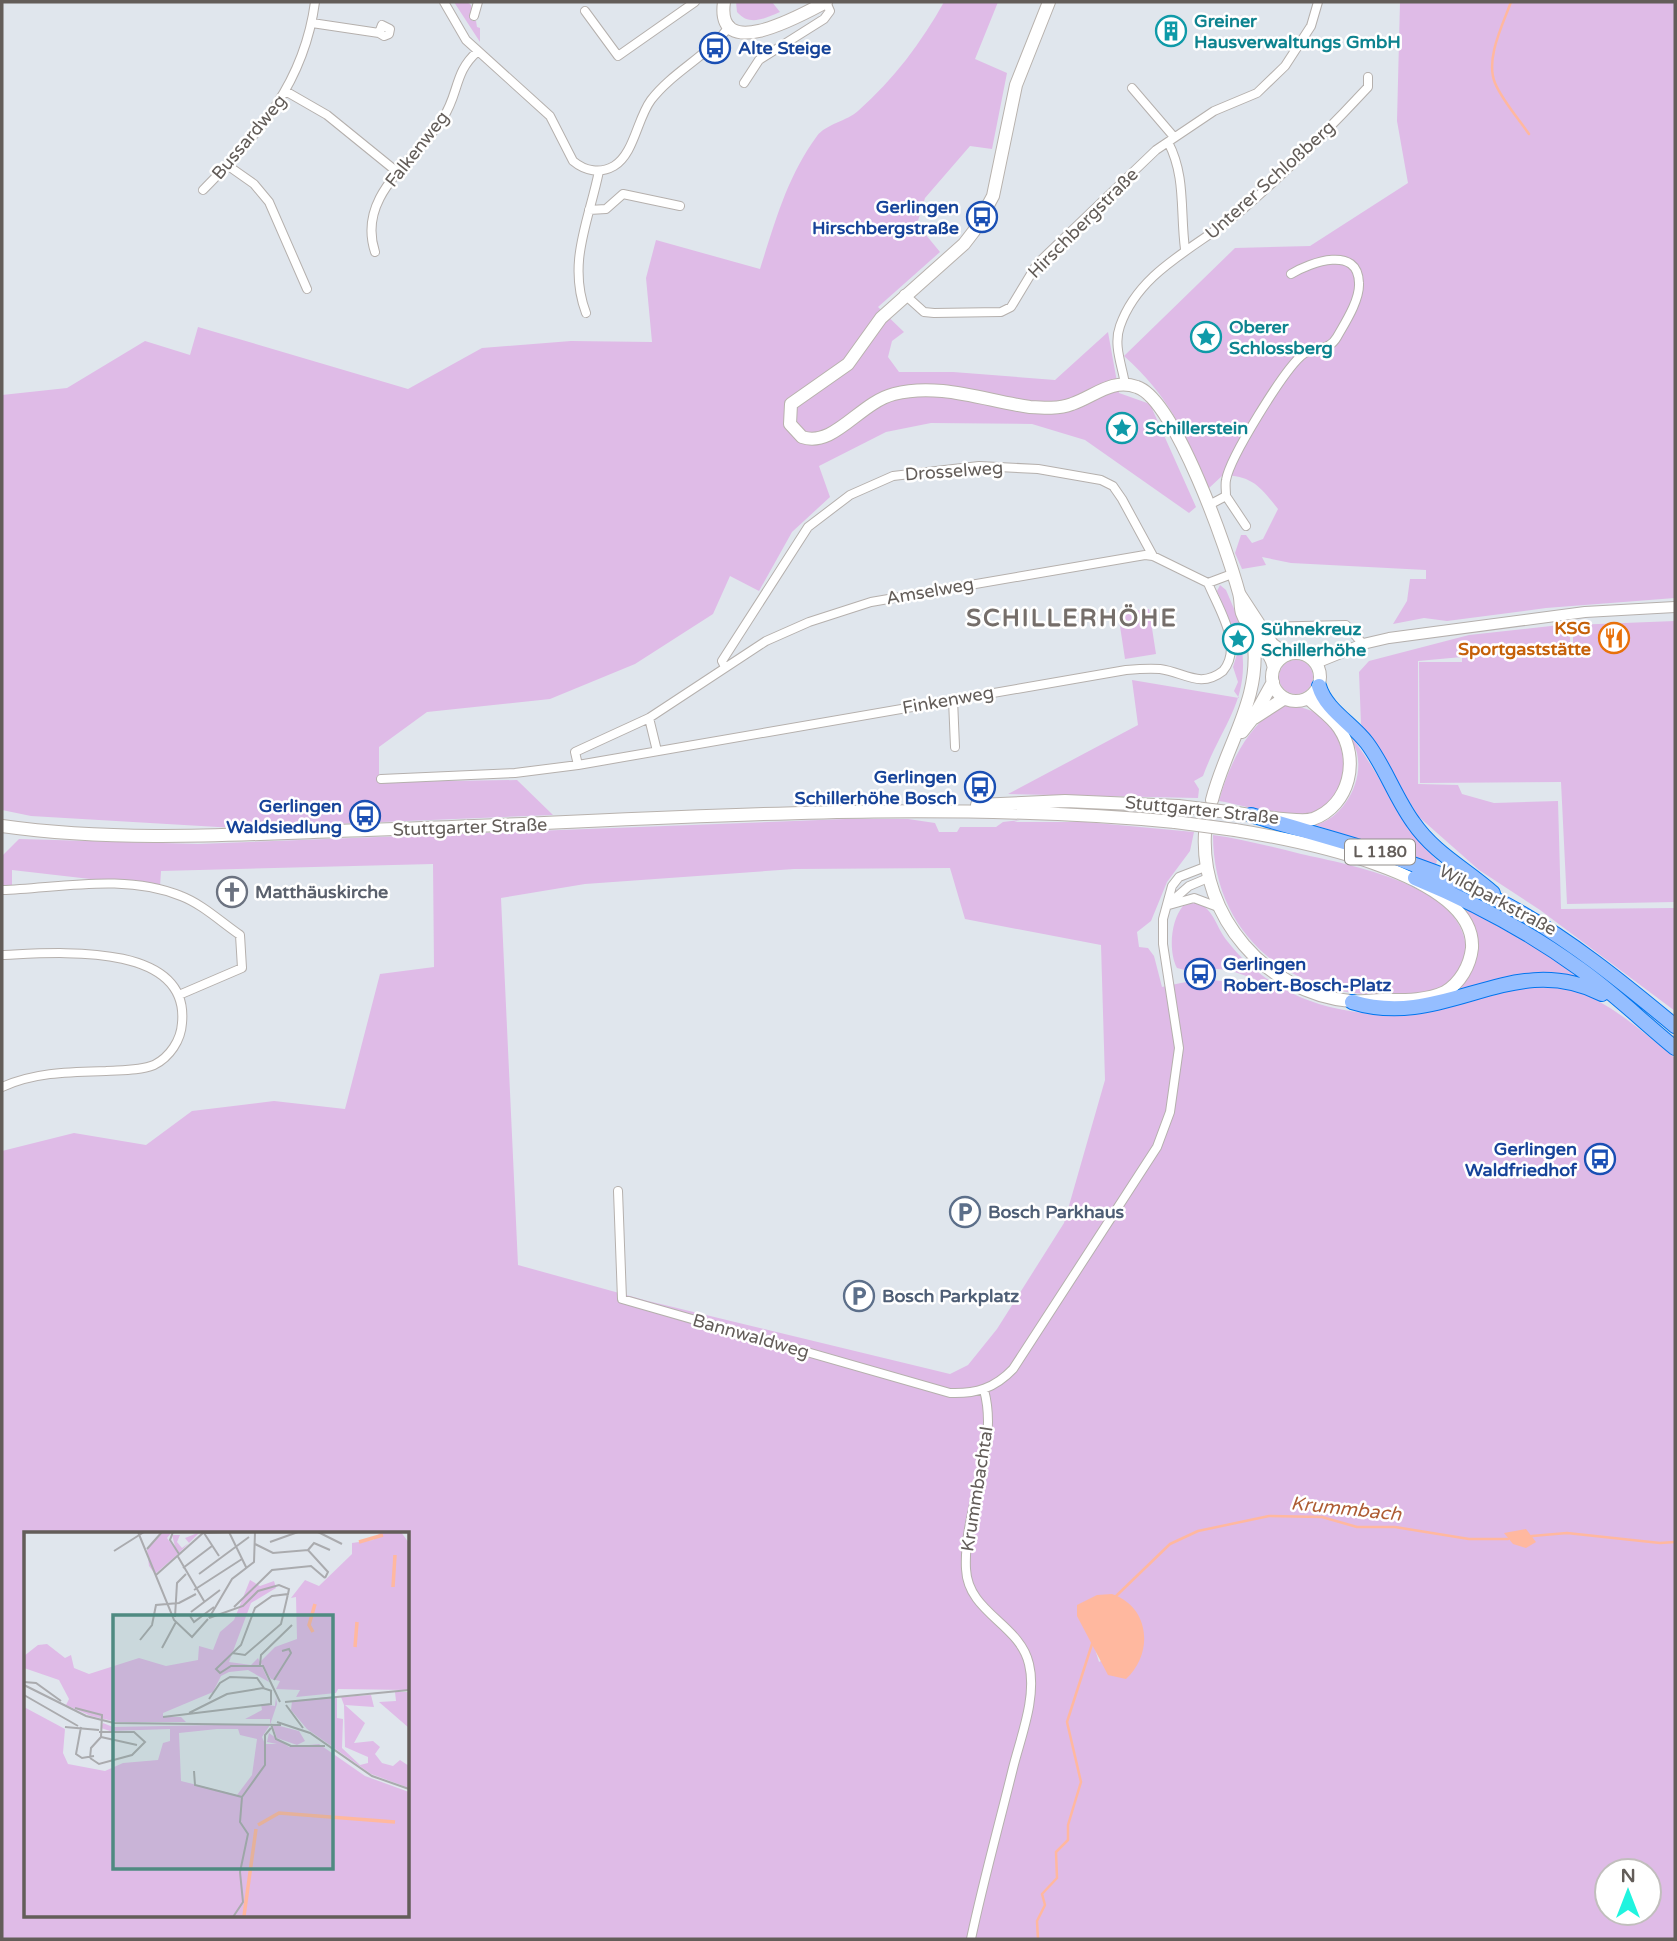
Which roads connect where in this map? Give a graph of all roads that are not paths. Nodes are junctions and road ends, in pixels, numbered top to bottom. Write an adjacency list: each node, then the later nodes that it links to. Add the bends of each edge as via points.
1 (315, 2): 11 (street, Bussardweg)
2 (444, 2): 14 (street)
3 (478, 2): 10 (street)
4 (695, 2): 9 (street, via 618,56)
5 (724, 2): 12 (main road)
6 (826, 2): 12 (main road, via 757,33 741,33); 16 (street, via 830,11 824,19 759,60)
7 (1049, 2): 30 (main road, via 1018,78 993,196 964,244)
8 (1318, 2): 19 (street, via 1311,26 1285,66 1257,93 1214,111)
9 (585, 11)
10 (474, 16)
11 (312, 23): 13 (street); 18 (street, Bussardweg)
12 (730, 25): 22 (street, via 651,101 619,162)
13 (379, 33)
14 (477, 52): 21 (street, Falkenweg, via 462,67 445,116); 22 (street, via 550,116 573,161)
15 (1368, 77): 26 (street, Unterer Schloßberg, via 1368,87 1273,181 1202,242)
16 (744, 83)
17 (1132, 88): 19 (street)
18 (286, 92): 20 (street, Bussardweg); 21 (street, via 327,115)
19 (1171, 140): 26 (street, via 1182,181); 30 (street, Hirschbergstraße, via 1037,264 1011,307 1001,312 934,313)
20 (228, 165): 23 (street, Bussardweg); 29 (street, via 269,202)
21 (396, 171): 27 (street, Falkenweg, via 373,219)
22 (599, 171): 25 (street)
23 (203, 190)
24 (680, 206): 25 (street, via 623,194 606,209)
25 (589, 210): 31 (street, via 577,264 578,290)
26 (1185, 248): 32 (street, Unterer Schloßberg, via 1153,278 1120,324 1117,350)
27 (375, 252)
28 (1291, 274): 33 (street, via 1314,261 1339,260 1357,272 1358,293 1335,340 1300,357 1268,402 1228,474)
29 (307, 289)
30 (901, 297): 32 (main road, via 848,364 791,404 790,424 802,437 829,437 866,405 901,392 942,391 1052,407 1074,404 1101,389)
31 (586, 313)
32 (1125, 384): 34 (main road, via 1143,389 1161,406)
33 (1226, 496): 34 (street); 35 (street)
34 (1209, 505): 37 (main road)
35 (1246, 526)
36 (1153, 556): 38 (street); 44 (street, Amselweg, via 871,602 766,641); 44 (street, Drosselweg, via 1122,499 1113,486 1101,480 1038,469 979,466 893,476 849,495 808,527 722,661)
37 (1232, 573): 38 (street); 40 (main road)
38 (1208, 583): 50 (street, Finkenweg, via 1231,641 1229,663 1212,678 1197,680 1161,669 1142,669)
39 (1675, 607): 41 (street, via 1571,614)
40 (1256, 630): 41 (street, via 1346,625); 42 (main road); 45 (main road); 53 (main road, via 1253,688)
41 (1363, 644): 43 (street)
42 (1287, 655): 43 (main road, via 1304,654); 45 (main road)
43 (1316, 663): 47 (main road)
44 (725, 667): 51 (street, Amselweg)
45 (1274, 668): 46 (main road)
46 (1273, 682): 48 (main road); 52 (main road)
47 (1318, 686): 49 (main road); 67 (highway, via 1328,704 1368,744 1425,838)
48 (1285, 698): 49 (main road); 52 (main road)
49 (1308, 698): 60 (main road, Stuttgarter Straße, via 1335,722 1349,748 1349,779 1343,793 1312,819)
50 (953, 699): 54 (street); 55 (street, Finkenweg)
51 (649, 718): 55 (street); 56 (street, Amselweg, via 575,752)
52 (1253, 718): 53 (main road)
53 (1236, 737): 58 (main road)
54 (954, 747)
55 (657, 751): 56 (street, Finkenweg)
56 (578, 765): 57 (street, via 515,774)
57 (382, 779)
58 (1212, 800)
59 (938, 811): 60 (main road, Stuttgarter Straße, bridge, via 979,804 1065,801); 61 (main road, Stuttgarter Straße, via 230,834 95,834); 62 (main road, Stuttgarter Straße, bridge, via 1175,822)
60 (1244, 814): 67 (highway, Wildparkstraße / L 1180, via 1381,853)
61 (2, 826)
62 (1235, 830): 65 (main road, Wildparkstraße, via 1296,839)
63 (1205, 834): 64 (main road)
64 (1207, 872): 68 (street); 68 (street, via 1179,877 1168,893); 69 (main road)
65 (1415, 878): 72 (main road, via 1457,911 1467,925 1472,948 1463,974 1448,990 1433,996); 73 (highway, Wildparkstraße / L 1180, via 1528,934)
66 (2, 890): 71 (street, via 95,884 161,890 183,897 240,935 242,968)
67 (1504, 904): 74 (highway, Wildparkstraße / L 1180, via 1587,956)
68 (1169, 905): 69 (street, via 1194,898); 78 (street, via 1163,919 1163,944 1179,1048 1170,1112 1157,1146 1013,1369)
69 (1218, 906): 72 (main road, via 1244,947 1267,967 1300,986)
70 (2, 955): 71 (street, via 116,957 158,973)
71 (179, 995): 76 (street, via 183,1019 179,1037 155,1064 48,1074)
72 (1352, 1002): 73 (highway, via 1377,1009 1410,1010 1510,982 1550,978 1586,986)
73 (1625, 1007): 75 (highway, Wildparkstraße / L 1180)
74 (1675, 1026)
75 (1675, 1048)
76 (2, 1087)
77 (618, 1191): 78 (street, Bannwaldweg, via 622,1299 950,1392)
78 (984, 1390): 79 (street, Krummbachtal, via 988,1426 970,1518 967,1584 973,1597 1024,1650 1031,1675 1026,1716)
79 (971, 1939)

